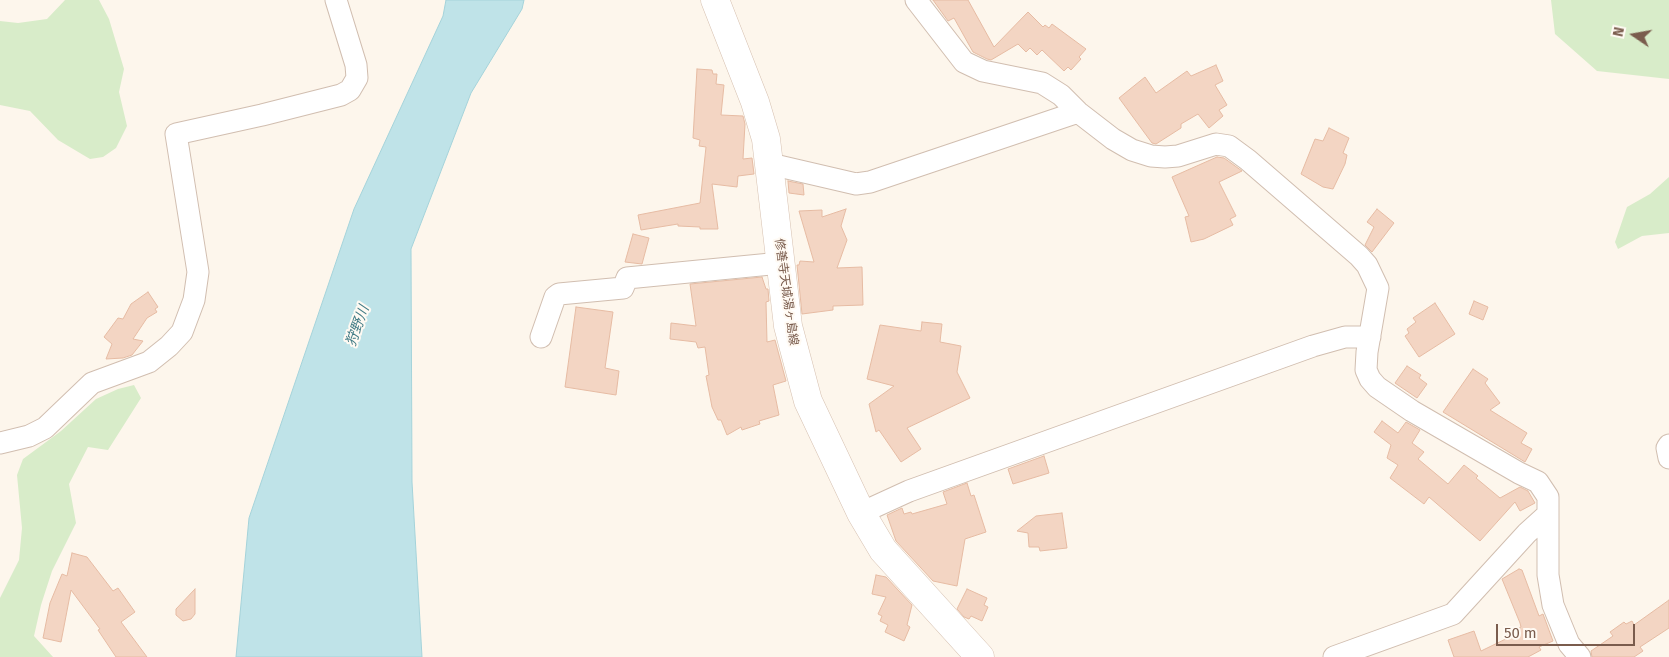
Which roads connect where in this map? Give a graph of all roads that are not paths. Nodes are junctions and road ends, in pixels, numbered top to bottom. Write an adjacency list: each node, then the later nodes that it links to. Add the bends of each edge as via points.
1 (336, 0): 9 (street, via 356,66 357,78 350,90 262,115 176,134 198,272 194,300 182,332 149,362 92,383 45,428 29,436)
2 (715, 0): 5 (main road, 修善寺天城湯ヶ島線, via 755,102)
3 (916, 0): 4 (street, via 964,62 983,71 1042,83 1061,95)
4 (1078, 112): 5 (street, via 870,182 856,184); 8 (street, via 1113,139 1151,156 1178,156 1216,144 1236,151 1367,265 1378,288)
5 (770, 164): 6 (main road, 修善寺天城湯ヶ島線)
6 (781, 263): 7 (street, via 627,278 623,288 559,294 555,297); 12 (main road, 修善寺天城湯ヶ島線, via 788,326 803,388)
7 (541, 337)
8 (1370, 337): 12 (street, via 1345,337 1313,346 908,491); 13 (street, via 1366,370 1376,387 1538,482 1548,498)
9 (0, 443)
10 (1669, 445): 11 (street)
11 (1669, 458)
12 (861, 512): 14 (main road, 修善寺天城湯ヶ島線, via 883,550)
13 (1548, 514): 15 (street, via 1453,614); 16 (street, via 1548,576 1553,605 1569,644)
14 (980, 657)
15 (1334, 657)
16 (1580, 657)

